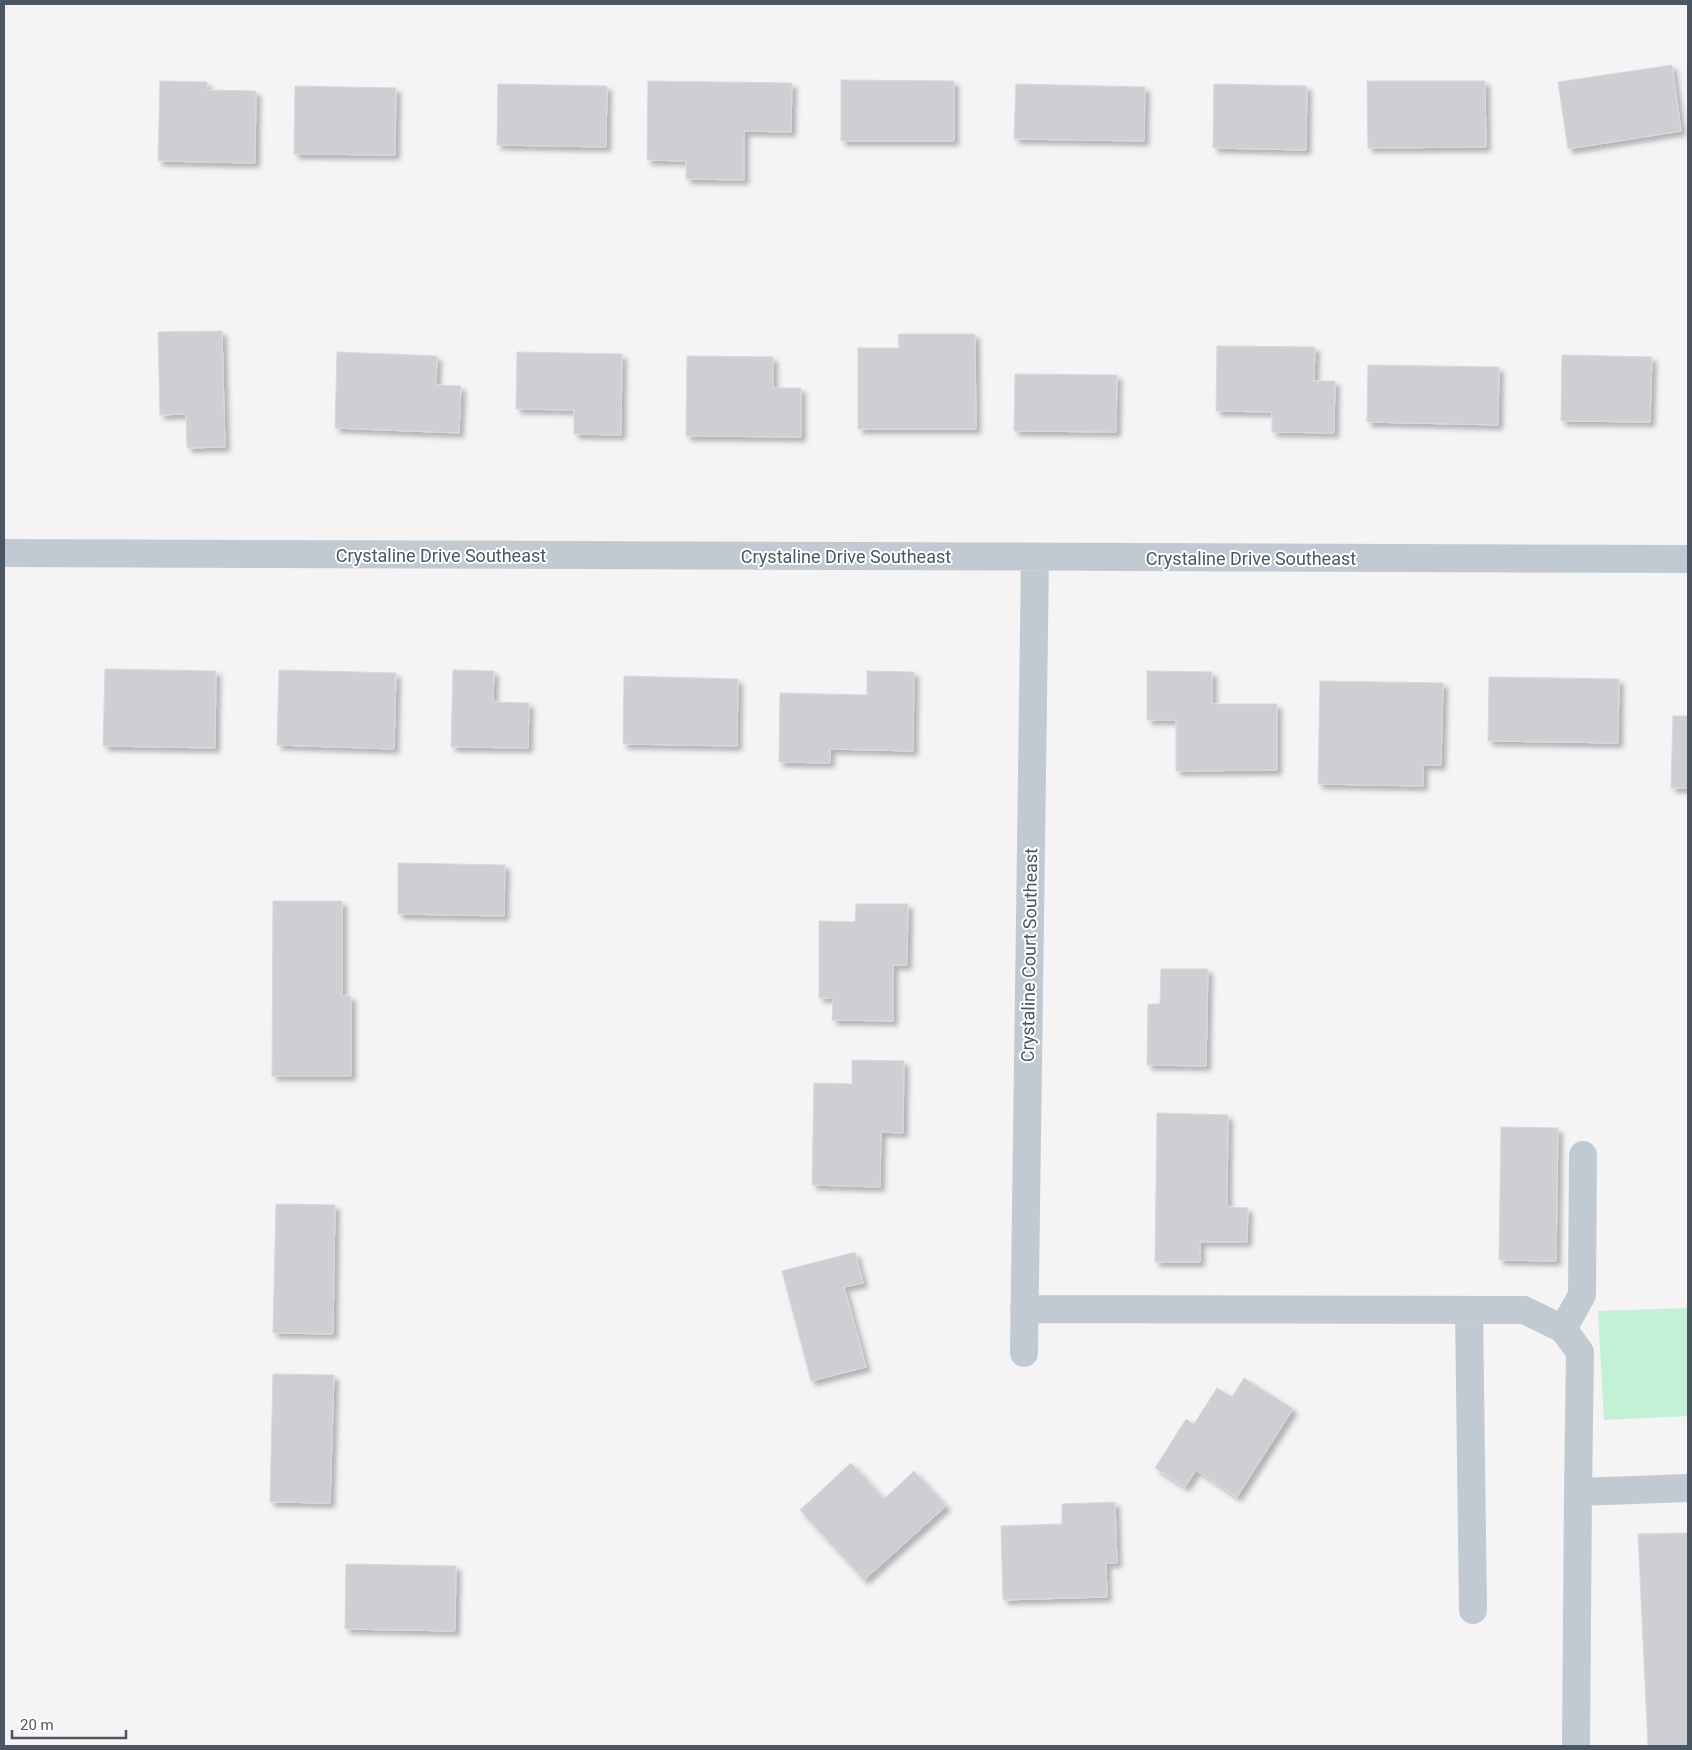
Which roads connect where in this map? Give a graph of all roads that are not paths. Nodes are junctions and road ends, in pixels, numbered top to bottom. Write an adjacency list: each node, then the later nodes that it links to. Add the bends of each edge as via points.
1 (4, 553): 2 (street, Crystaline Drive Southeast)
2 (1035, 557): 3 (street, Crystaline Drive Southeast); 5 (street, Crystaline Court Southeast)
3 (1688, 560)
4 (1584, 1156): 7 (street, via 1582,1295)
5 (1024, 1309): 6 (street); 8 (street, Crystaline Court Southeast)
6 (1469, 1310): 7 (street, via 1524,1310); 11 (street)
7 (1563, 1329): 10 (street, via 1580,1352)
8 (1024, 1353)
9 (1688, 1488): 10 (street)
10 (1578, 1492): 12 (street)
11 (1473, 1610)
12 (1576, 1746)

